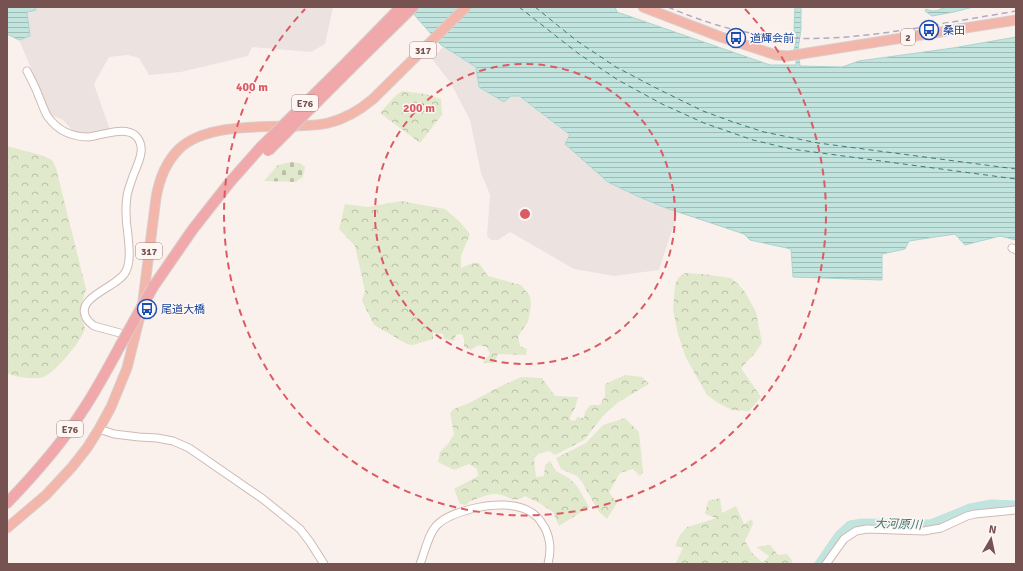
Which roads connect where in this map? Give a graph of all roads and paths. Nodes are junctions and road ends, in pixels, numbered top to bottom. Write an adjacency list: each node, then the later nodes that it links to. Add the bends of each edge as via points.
1 (401, 7): 7 (highway, E76, bridge)
2 (413, 7): 7 (highway, E76, bridge)
3 (466, 7): 8 (highway, 317, via 379,93 350,115 327,124 221,130 198,136 179,149 164,170 159,185 142,308)
4 (643, 7): 5 (highway, 2, via 776,55 797,55)
5 (1016, 20)
6 (27, 71): 8 (street, via 47,116 62,130 84,137 124,131 135,136 141,144 141,157 126,204 129,248 127,270 116,282 89,300 84,312 94,326)
7 (265, 149): 10 (highway, E76, bridge, via 230,182 180,246 68,432 38,471)
8 (135, 338): 9 (highway, 317, via 127,368)
9 (100, 429): 12 (highway, 317, via 72,467 46,495); 13 (street, via 114,434 173,441 189,448 263,499 300,529)
10 (7, 504)
11 (1016, 510): 16 (street, via 975,514 941,528 924,531 856,531 844,539)
12 (7, 528)
13 (324, 564)
14 (420, 564): 15 (street, via 437,525 463,511 501,505 524,509 536,515 542,522 550,544)
15 (548, 564)
16 (826, 564)

